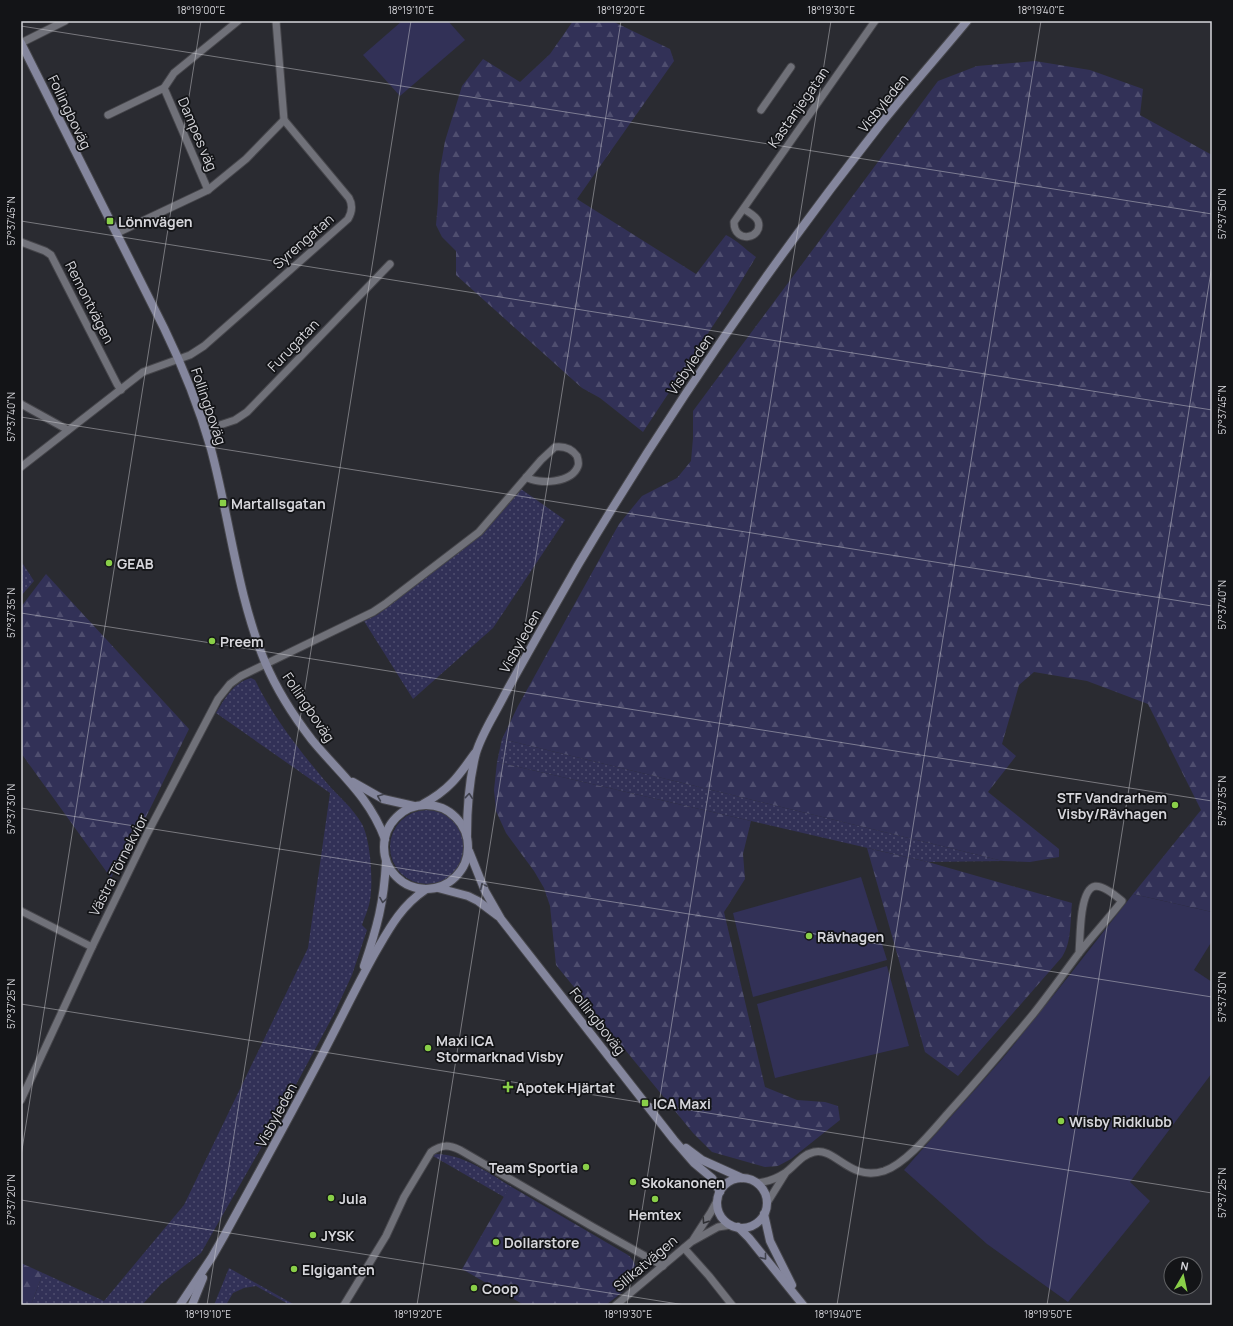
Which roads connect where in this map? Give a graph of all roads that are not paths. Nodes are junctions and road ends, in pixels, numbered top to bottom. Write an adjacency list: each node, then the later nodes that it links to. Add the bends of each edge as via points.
1 (64, 21): 6 (street)
2 (238, 21): 8 (street, via 174,73)
3 (276, 21): 11 (street)
4 (875, 21): 13 (street, Kastanjegatan)
5 (967, 21): 25 (main road, Visbyleden, via 881,124 823,200 694,379 616,501 533,642)
6 (21, 43): 14 (main road, Follingboväg)
7 (791, 67): 9 (street)
8 (164, 88): 10 (street); 12 (street, Dampes väg)
9 (761, 110)
10 (108, 115)
11 (284, 120): 12 (street, via 246,160); 17 (street, Syrengatan, via 349,198 352,205 350,216 204,346 190,355)
12 (208, 190): 14 (street)
13 (744, 209)
14 (117, 234): 17 (main road, Follingboväg)
15 (21, 242): 18 (street, Remontvägen, via 45,250 51,255)
16 (390, 264): 21 (street, Furugatan, via 247,412 235,420)
17 (179, 358): 18 (street, via 143,372); 21 (main road, Follingboväg)
18 (121, 390): 20 (street)
19 (21, 404): 20 (street)
20 (68, 430): 22 (street)
21 (205, 430): 24 (main road, Follingboväg, via 216,468 245,603)
22 (21, 467)
23 (526, 477): 23 (street, via 533,481 567,478 578,466 577,456 570,449 555,447); 24 (street, via 479,532 385,604)
24 (266, 664): 26 (main road, Follingboväg, via 304,729); 36 (street, Västra Törnekvior, via 236,680 218,699 146,836)
25 (477, 751): 27 (main road, Visbyleden, via 451,785 438,796); 28 (main road, Visbyleden, one-way to 25, via 468,795)
26 (349, 780): 27 (main road, Follingboväg, one-way to 26, via 383,798); 29 (main road, Follingboväg, via 372,810)
27 (418, 806): 28 (main road, via 439,806 450,812 459,819); 29 (main road, via 400,813 388,829)
28 (467, 835): 30 (main road)
29 (385, 839): 31 (main road)
30 (469, 851): 32 (main road, via 461,872 448,884); 35 (main road, Follingboväg, one-way to 30)
31 (386, 861): 33 (main road, via 401,881); 38 (main road, Visbyleden, one-way to 38, via 381,913)
32 (438, 888): 33 (main road); 35 (main road, Follingboväg, via 460,893 478,901)
33 (425, 890): 38 (main road, Visbyleden, via 401,911)
34 (21, 911): 36 (street)
35 (501, 919): 40 (main road, Follingboväg)
36 (92, 947): 39 (street, Västra Törnekvior)
37 (1079, 953): 37 (street, via 1085,896 1088,890 1097,886 1113,893 1122,902); 41 (street, via 1034,1014 973,1085 923,1141 895,1166 878,1172 864,1173 828,1154 815,1152 804,1156)
38 (358, 983): 50 (main road, Visbyleden, via 296,1106)
39 (21, 1100)
40 (674, 1140): 42 (main road, Follingboväg, via 702,1160); 44 (main road, Follingboväg, via 694,1163 712,1178)
41 (786, 1173): 43 (street); 45 (street)
42 (742, 1178): 43 (main road); 44 (main road, via 728,1182)
43 (757, 1183): 45 (main road, via 765,1193)
44 (719, 1195): 47 (main road, via 719,1213 725,1221); 48 (street, one-way to 48)
45 (767, 1203): 46 (main road)
46 (764, 1214): 47 (main road, via 752,1226); 52 (main road, via 770,1240)
47 (735, 1226): 48 (street, via 718,1227); 52 (main road, one-way to 52, via 749,1238)
48 (691, 1242): 49 (street, Silikatvägen)
49 (684, 1248): 51 (street, Silikatvägen); 57 (street)
50 (212, 1257): 53 (main road, Visbyleden); 54 (main road, Visbyleden)
51 (663, 1266): 55 (street, via 460,1150 444,1145 431,1152 404,1197 386,1236); 56 (street, Silikatvägen)
52 (801, 1303)
53 (180, 1305)
54 (192, 1305)
55 (344, 1305)
56 (616, 1305)
57 (732, 1305)

